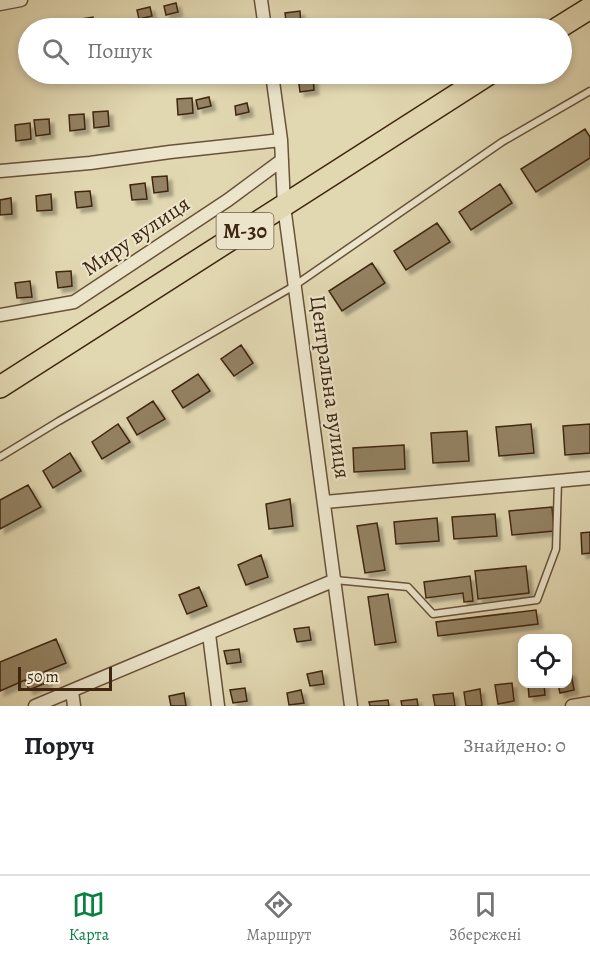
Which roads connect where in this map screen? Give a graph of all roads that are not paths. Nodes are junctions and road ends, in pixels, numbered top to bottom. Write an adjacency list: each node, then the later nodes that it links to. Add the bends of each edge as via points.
1 (21, 0): 3 (street)
2 (261, 0): 5 (street)
3 (0, 4)
4 (590, 8): 6 (highway)
5 (264, 18)
6 (572, 19)
7 (273, 84): 10 (street, Центральна вулиця)
8 (473, 84): 13 (highway, М-30)
9 (590, 91): 14 (lane, via 502,142)
10 (281, 140): 11 (street, Центральна вулиця); 12 (street)
11 (282, 160): 13 (street, Центральна вулиця); 15 (street, Миру вулиця, via 74,302)
12 (0, 171)
13 (284, 206): 14 (street, Центральна вулиця); 16 (highway, М-30)
14 (294, 285): 17 (lane); 20 (street, Центральна вулиця)
15 (0, 315)
16 (0, 387)
17 (0, 458)
18 (590, 478): 19 (street)
19 (558, 481): 20 (street); 21 (lane, via 556,549 537,600 433,614 408,587)
20 (325, 502): 21 (street, Центральна вулиця)
21 (335, 580): 22 (street); 28 (street, Центральна вулиця)
22 (209, 634): 23 (street); 27 (street)
23 (72, 691): 25 (street); 26 (street)
24 (590, 703): 29 (street)
25 (35, 706)
26 (74, 706)
27 (218, 706)
28 (351, 706)
29 (572, 706)

